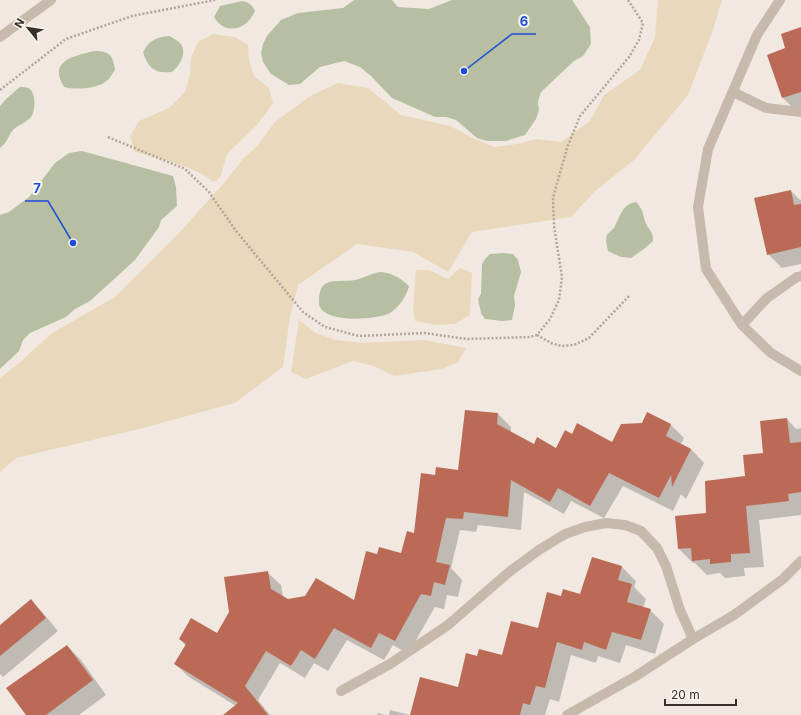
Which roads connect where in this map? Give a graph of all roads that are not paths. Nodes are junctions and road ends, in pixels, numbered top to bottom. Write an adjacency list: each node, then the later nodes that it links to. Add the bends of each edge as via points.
1 (51, 0): 3 (street)
2 (780, 0): 4 (street, via 757,35)
3 (0, 37)
4 (733, 92): 5 (street, via 766,108); 7 (street, via 708,149 698,207 706,269)
5 (801, 112)
6 (801, 276): 7 (street, via 767,298)
7 (742, 324): 8 (street, via 771,353)
8 (801, 371)
9 (801, 561): 10 (street, via 783,579 734,615)
10 (693, 639): 11 (street, via 657,548 641,532 625,525 606,523 565,534 539,550 448,624 390,664); 12 (street, via 636,676)
11 (341, 691)
12 (567, 715)

